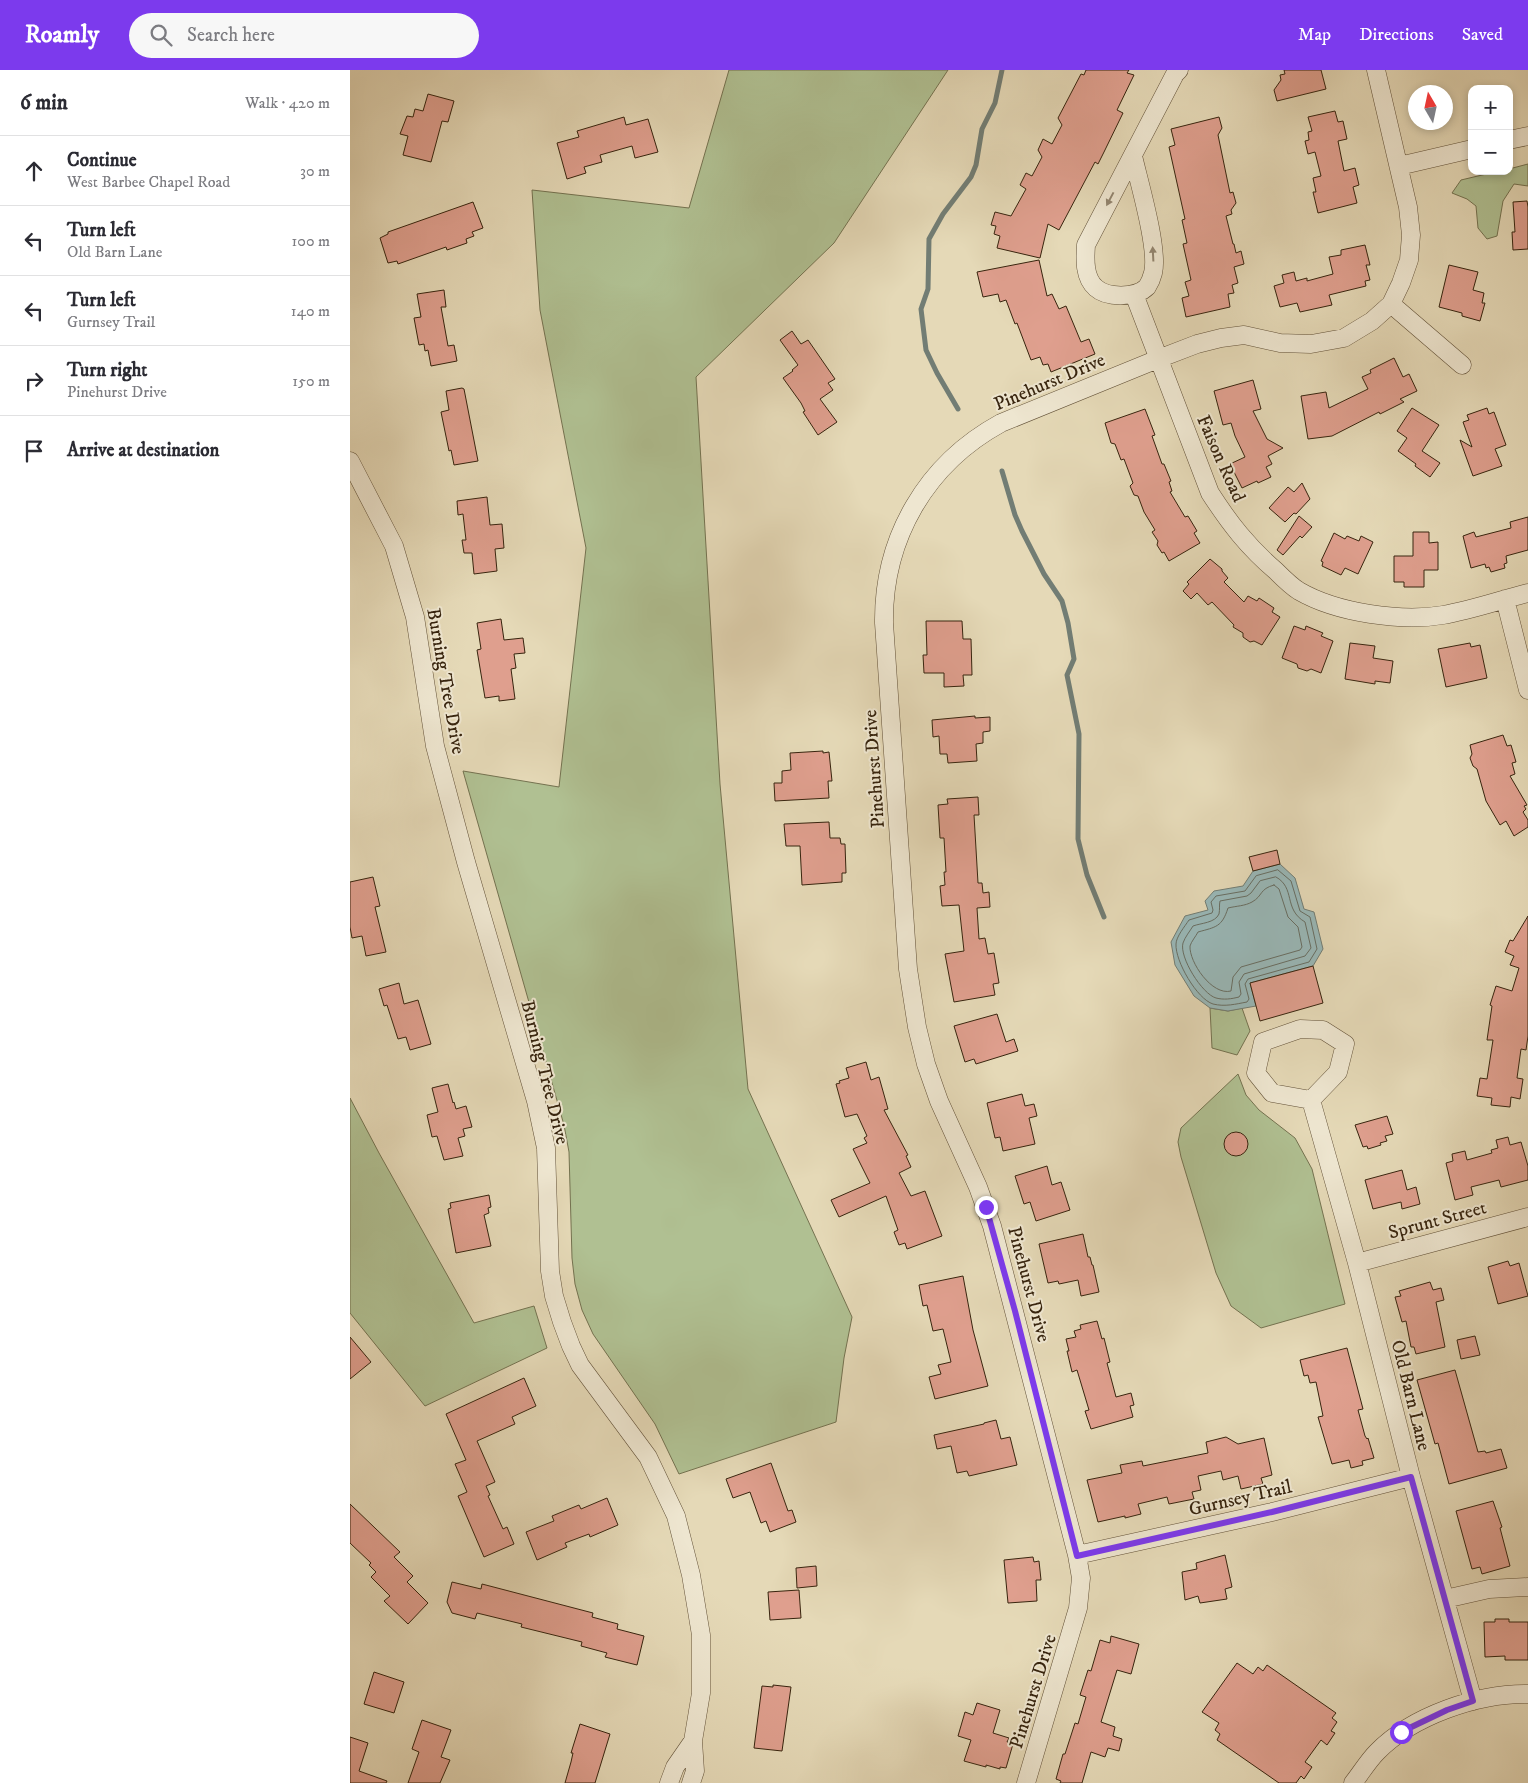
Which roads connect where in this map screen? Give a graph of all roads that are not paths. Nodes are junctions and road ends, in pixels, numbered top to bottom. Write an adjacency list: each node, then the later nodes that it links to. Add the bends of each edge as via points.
1 (1179, 70): 6 (street)
2 (1376, 70): 7 (street, Pinehurst Drive)
3 (1528, 136): 4 (street)
4 (1513, 139)
5 (1468, 150): 7 (street)
6 (1133, 156): 8 (street, one-way to 6, via 1147,287 1153,272 1154,253); 8 (street, one-way to 8, via 1086,245 1085,262 1088,277 1096,289 1116,296)
7 (1399, 166): 9 (street, Pinehurst Drive, via 1411,235 1409,260)
8 (1134, 294): 10 (street, Faison Road)
9 (1391, 304): 10 (street, Pinehurst Drive, via 1372,322 1344,338 1311,344 1280,343 1244,335 1197,344); 11 (street)
10 (1158, 359): 14 (street, Faison Road, via 1210,494 1241,538 1299,590 1330,604 1378,616 1409,618 1443,615); 20 (street, Pinehurst Drive, via 1001,423 984,432 948,461 920,497 901,532 889,567 884,605 908,969 917,1027 939,1102 992,1226)
11 (1462, 365)
12 (350, 461): 25 (street, Burning Tree Drive, via 394,546 415,617 435,746 536,1101 546,1148 550,1271 562,1322 580,1365 648,1457 676,1516 691,1575 701,1635 701,1693)
13 (1528, 593): 14 (street, Faison Road)
14 (1505, 599): 15 (street)
15 (1528, 690)
16 (1312, 1100): 16 (street, via 1338,1072 1345,1044 1323,1030 1300,1029 1263,1042 1256,1073 1272,1093); 18 (street, Old Barn Lane)
17 (1528, 1217): 18 (street, Sprunt Street)
18 (1357, 1263): 19 (street, Old Barn Lane)
19 (1411, 1477): 20 (street, Gurnsey Trail); 22 (street, Old Barn Lane)
20 (1077, 1556): 28 (street, Pinehurst Drive, via 1081,1597)
21 (1528, 1587): 22 (street, via 1489,1589)
22 (1445, 1599): 24 (street, Old Barn Lane)
23 (1528, 1694): 24 (street)
24 (1473, 1701): 29 (street, via 1401,1732 1376,1752)
25 (693, 1740): 26 (street, Burning Tree Drive, via 674,1767); 27 (street, Burning Tree Drive, via 695,1771)
26 (669, 1783)
27 (691, 1783)
28 (1026, 1783)
29 (1354, 1783)

